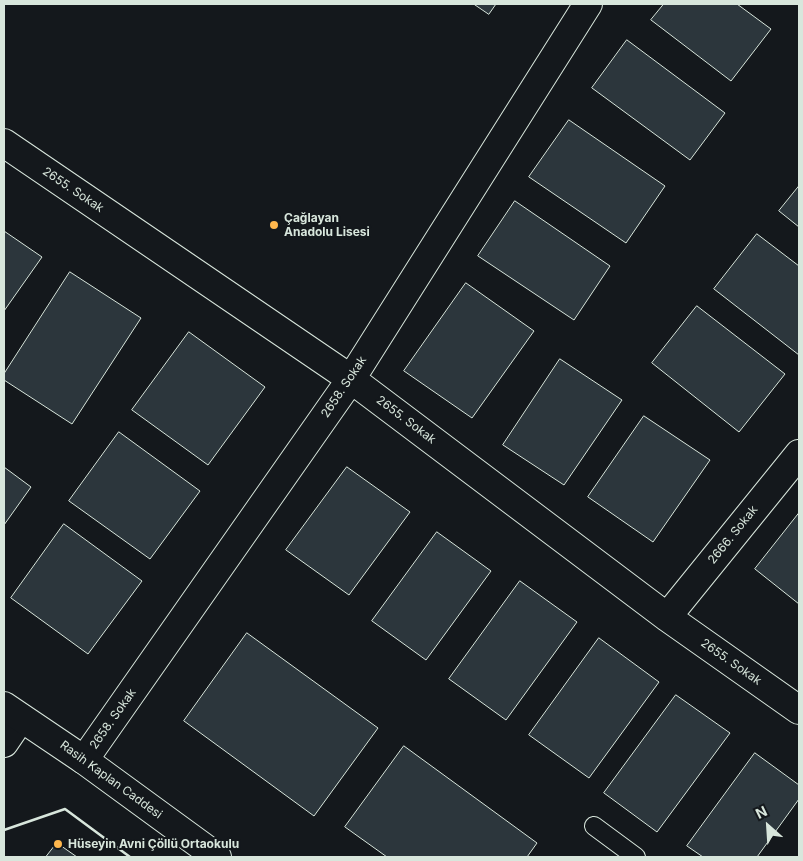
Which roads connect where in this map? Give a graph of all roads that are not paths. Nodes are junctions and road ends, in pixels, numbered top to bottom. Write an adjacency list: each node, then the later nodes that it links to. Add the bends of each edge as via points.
1 (588, 4): 3 (street, 2658. Sokak)
2 (4, 143): 3 (street, 2655. Sokak)
3 (350, 378): 5 (street, 2655. Sokak); 9 (street, 2658. Sokak)
4 (799, 454): 5 (street, 2666. Sokak)
5 (667, 617): 6 (street, 2655. Sokak)
6 (799, 710)
7 (12, 712): 8 (street); 9 (street, Rasih Kaplan Caddesi)
8 (4, 743)
9 (84, 760): 11 (street, Rasih Kaplan Caddesi)
10 (594, 826): 12 (lane)
11 (216, 857)
12 (636, 857)

